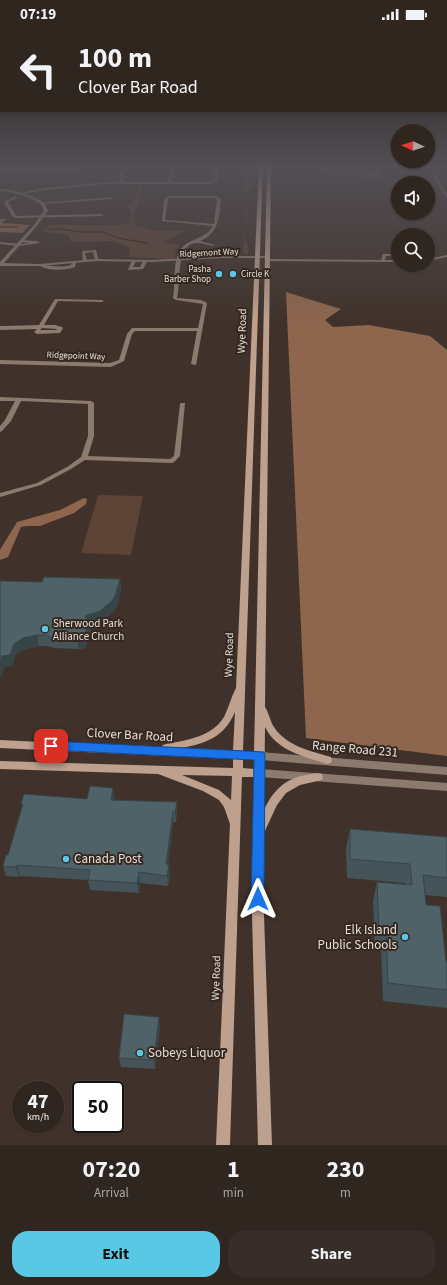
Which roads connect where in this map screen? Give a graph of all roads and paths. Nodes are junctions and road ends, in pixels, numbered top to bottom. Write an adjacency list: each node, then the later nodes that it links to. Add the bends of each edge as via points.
1 (43, 217): 9 (street)
2 (163, 217): 6 (street, via 165,221)
3 (217, 217): 6 (street)
4 (259, 217): 13 (main road, Wye Road)
5 (268, 217): 14 (main road)
6 (216, 225): 7 (street, via 212,232)
7 (197, 242): 10 (street); 21 (street, via 183,250)
8 (0, 243): 9 (street)
9 (20, 243): 23 (street)
10 (212, 245)
11 (391, 255): 19 (street, via 384,255)
12 (447, 256): 15 (street)
13 (257, 258): 14 (street, Ridgemont Way); 21 (street, Ridgemont Way); 37 (main road, Wye Road)
14 (268, 259): 19 (street, Ridgemont Way); 38 (main road)
15 (435, 259)
16 (97, 260): 17 (street, Ridgemont Way); 17 (street, via 94,251 91,250 83,252); 18 (street, Ridgemont Way)
17 (85, 261): 23 (street, Ridgemont Way, via 74,262 73,266 68,268)
18 (134, 261): 20 (street, Ridgemont Way); 20 (street, Ridgemont Way, via 130,268 136,270)
19 (383, 261): 22 (street, Ridgemont Way)
20 (145, 262): 21 (street, Ridgemont Way)
21 (179, 262): 28 (street, via 175,298 205,303)
22 (391, 262)
23 (0, 264)
24 (102, 301): 26 (street, via 57,300 40,327)
25 (0, 325): 26 (street)
26 (11, 326): 27 (street)
27 (0, 328)
28 (200, 330): 29 (street, Ridgepoint Way, via 134,329 121,361 111,365); 30 (street)
29 (0, 362)
30 (194, 364)
31 (0, 399): 32 (street)
32 (19, 399): 34 (street, via 8,421); 35 (street, via 91,403 91,436)
33 (184, 404): 35 (street, via 177,456 172,461)
34 (0, 430)
35 (84, 458): 36 (street, via 38,484)
36 (0, 495)
37 (241, 685): 40 (main road, via 226,720 214,734 200,740); 41 (main road, Wye Road)
38 (260, 707): 42 (main road); 43 (main road, via 271,730 281,741 294,749)
39 (0, 744): 40 (main road, Clover Bar Road)
40 (156, 750): 41 (main road, Clover Bar Road)
41 (238, 755): 42 (main road, Clover Bar Road); 47 (main road, Wye Road)
42 (260, 756): 43 (street, Range Road 231); 48 (main road)
43 (327, 760): 46 (street, Range Road 231)
44 (0, 765): 45 (main road)
45 (154, 770): 47 (main road); 51 (main road, via 200,785 222,797 228,802)
46 (447, 771)
47 (238, 772): 48 (main road); 51 (main road, Wye Road)
48 (260, 773): 49 (street); 52 (main road)
49 (318, 777): 50 (street); 52 (main road, via 295,782 277,796)
50 (447, 787)
51 (236, 828): 53 (main road, Wye Road)
52 (258, 838): 54 (main road)
53 (223, 1145)
54 (265, 1145)

